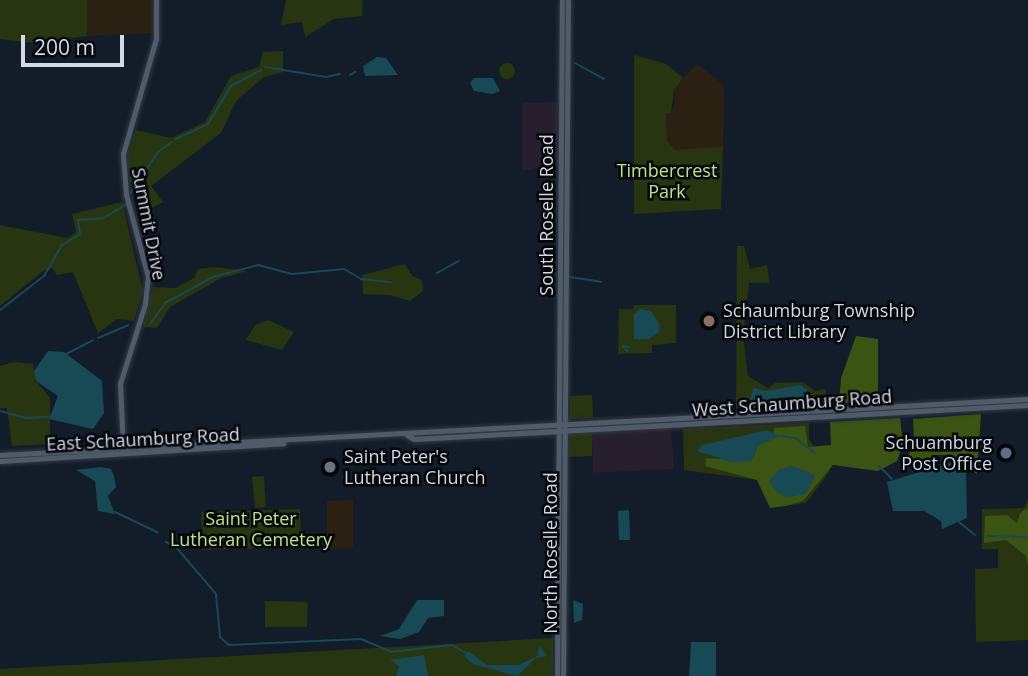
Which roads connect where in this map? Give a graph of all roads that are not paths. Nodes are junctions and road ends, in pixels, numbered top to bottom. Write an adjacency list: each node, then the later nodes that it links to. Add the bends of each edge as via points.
1 (156, 0): 5 (street, Summit Drive, via 156,39 123,154 126,195 148,277 145,304 120,384)
2 (565, 0): 4 (main road, South Roselle Road)
3 (1028, 402): 4 (main road, West Schaumburg Road)
4 (562, 427): 5 (main road, East Schaumburg Road); 8 (main road, North Roselle Road); 9 (main road, North Roselle Road)
5 (123, 450): 6 (main road, East Schaumburg Road); 7 (main road, East Schaumburg Road)
6 (0, 455)
7 (0, 461)
8 (556, 676)
9 (563, 676)

